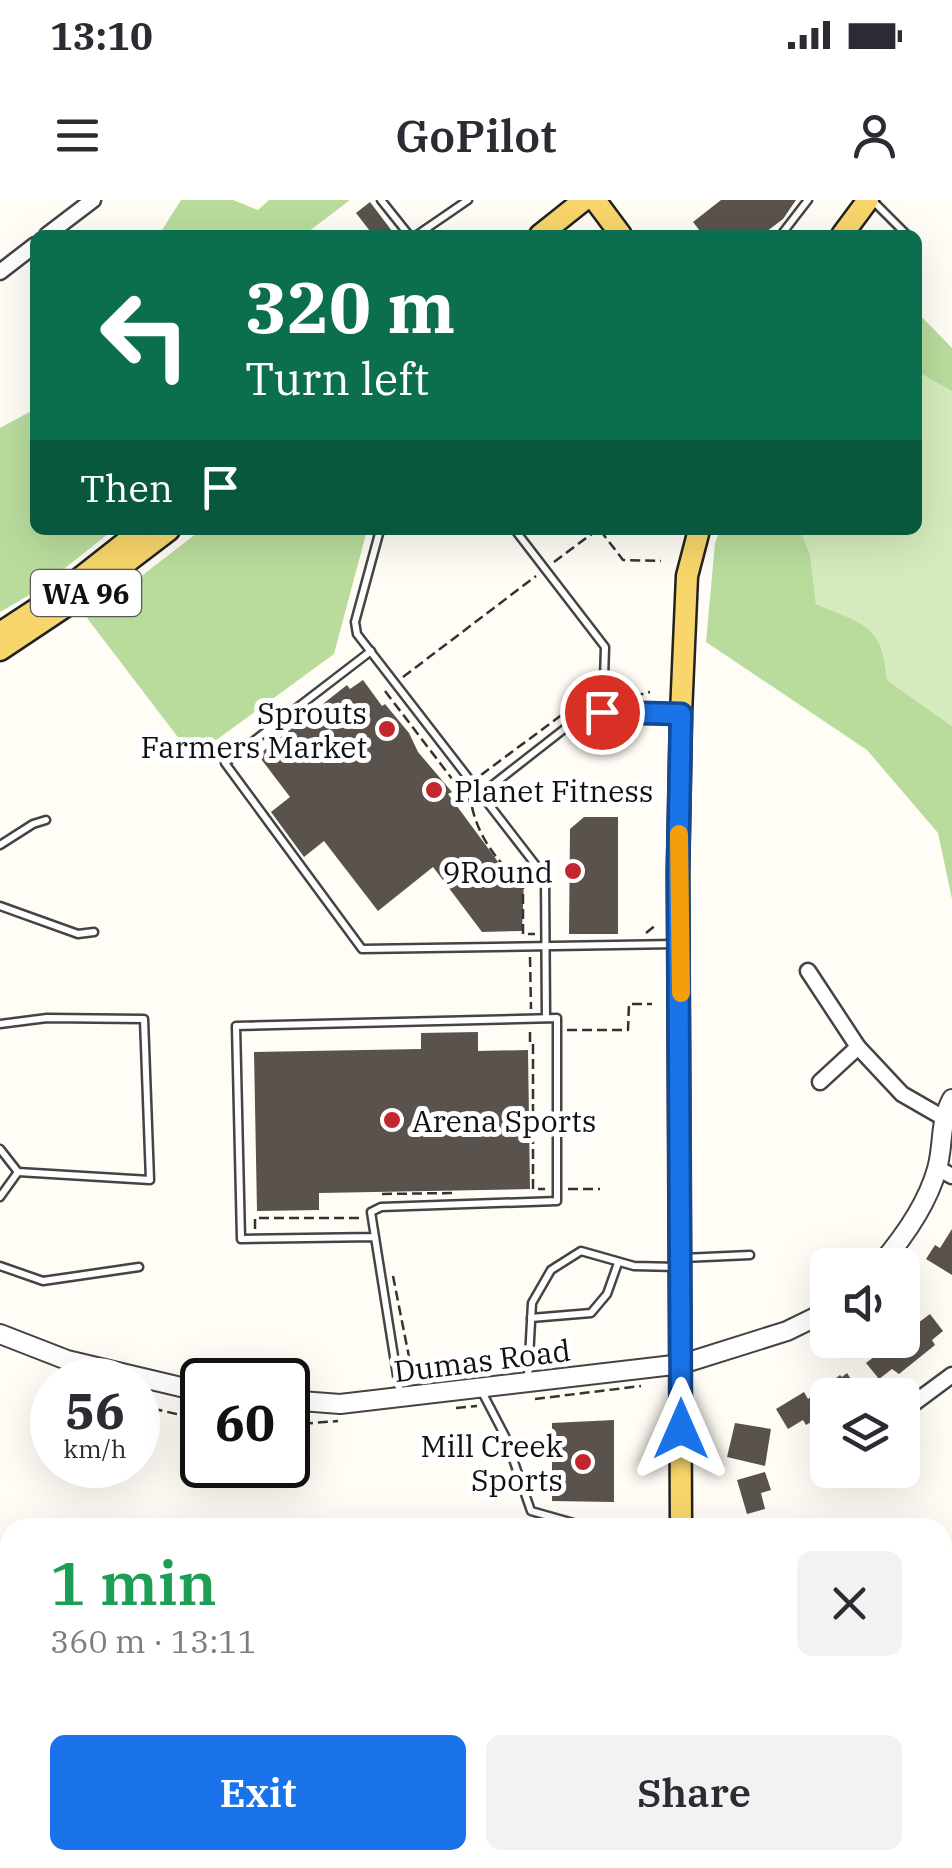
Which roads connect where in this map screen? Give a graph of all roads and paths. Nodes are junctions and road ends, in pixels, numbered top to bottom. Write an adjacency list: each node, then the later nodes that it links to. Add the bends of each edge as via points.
1 (92, 200): 8 (street)
2 (381, 200): 9 (lane)
3 (468, 200): 10 (lane)
4 (584, 200): 11 (main road)
5 (594, 200): 12 (main road)
6 (808, 200): 13 (lane)
7 (860, 204): 14 (main road); 15 (lane)
8 (54, 230)
9 (405, 230)
10 (424, 230)
11 (546, 230)
12 (617, 230)
13 (785, 230)
14 (845, 230)
15 (899, 230)
16 (30, 249): 17 (street)
17 (0, 272)
18 (135, 535): 27 (main road, WA 96)
19 (162, 535): 28 (main road, WA 96)
20 (379, 535): 29 (lane, via 356,622)
21 (519, 535): 26 (lane)
22 (591, 535): 26 (path)
23 (602, 535): 25 (path, via 624,560)
24 (699, 535): 34 (main road, via 687,576)
25 (661, 560)
26 (545, 569): 30 (path); 31 (lane, via 604,647)
27 (0, 633)
28 (0, 650)
29 (371, 651): 30 (lane); 42 (lane, via 225,764 362,949)
30 (395, 683): 35 (lane); 35 (path, via 385,692 472,805)
31 (604, 690): 32 (path, via 624,690 624,699); 33 (lane); 35 (path, via 593,690 481,776)
32 (650, 692)
33 (602, 712): 34 (lane); 35 (lane, via 586,712)
34 (681, 714): 40 (main road)
35 (479, 791): 41 (lane, via 545,877)
36 (46, 820): 37 (lane)
37 (0, 845)
38 (0, 906): 39 (lane, via 78,934)
39 (94, 932)
40 (680, 944): 41 (lane); 67 (main road)
41 (545, 945): 42 (lane); 46 (lane)
42 (530, 946): 45 (path)
43 (808, 971): 49 (street)
44 (652, 1004): 48 (path, via 629,1004 628,1030)
45 (531, 1018): 46 (lane); 56 (path, via 532,1190); 63 (lane, via 236,1026 240,1236)
46 (546, 1018): 48 (lane, via 557,1018)
47 (0, 1024): 54 (lane, via 144,1019 150,1180)
48 (557, 1030): 56 (lane)
49 (858, 1046): 50 (street); 52 (street, via 902,1094)
50 (820, 1082)
51 (952, 1100): 52 (street)
52 (942, 1118): 55 (street)
53 (0, 1149): 54 (lane)
54 (18, 1172): 59 (lane)
55 (944, 1172): 64 (street)
56 (558, 1189): 57 (path); 60 (lane, via 557,1201)
57 (600, 1189)
58 (456, 1192): 60 (path, via 382,1193)
59 (0, 1197)
60 (381, 1207): 61 (lane)
61 (371, 1219): 62 (lane); 63 (path, via 255,1218)
62 (375, 1238): 63 (lane); 80 (lane)
63 (255, 1241)
64 (894, 1248)
65 (750, 1255): 67 (lane)
66 (618, 1262): 67 (lane); 71 (lane, via 607,1294 590,1312); 71 (lane, via 582,1251 551,1270)
67 (681, 1262): 74 (main road)
68 (0, 1266): 69 (lane, via 43,1280)
69 (139, 1267)
70 (393, 1274): 76 (path)
71 (531, 1318): 77 (lane)
72 (810, 1320): 74 (street, Dumas Road)
73 (0, 1334): 78 (street, via 67,1360)
74 (682, 1364): 77 (street, Dumas Road); 84 (main road)
75 (952, 1374): 81 (street)
76 (413, 1378)
77 (528, 1384): 79 (street, Dumas Road)
78 (180, 1387)
79 (481, 1390): 80 (street, Dumas Road); 83 (lane, via 532,1511)
80 (401, 1398): 82 (street, Dumas Road)
81 (920, 1398)
82 (310, 1402)
83 (556, 1518)
84 (681, 1518)

